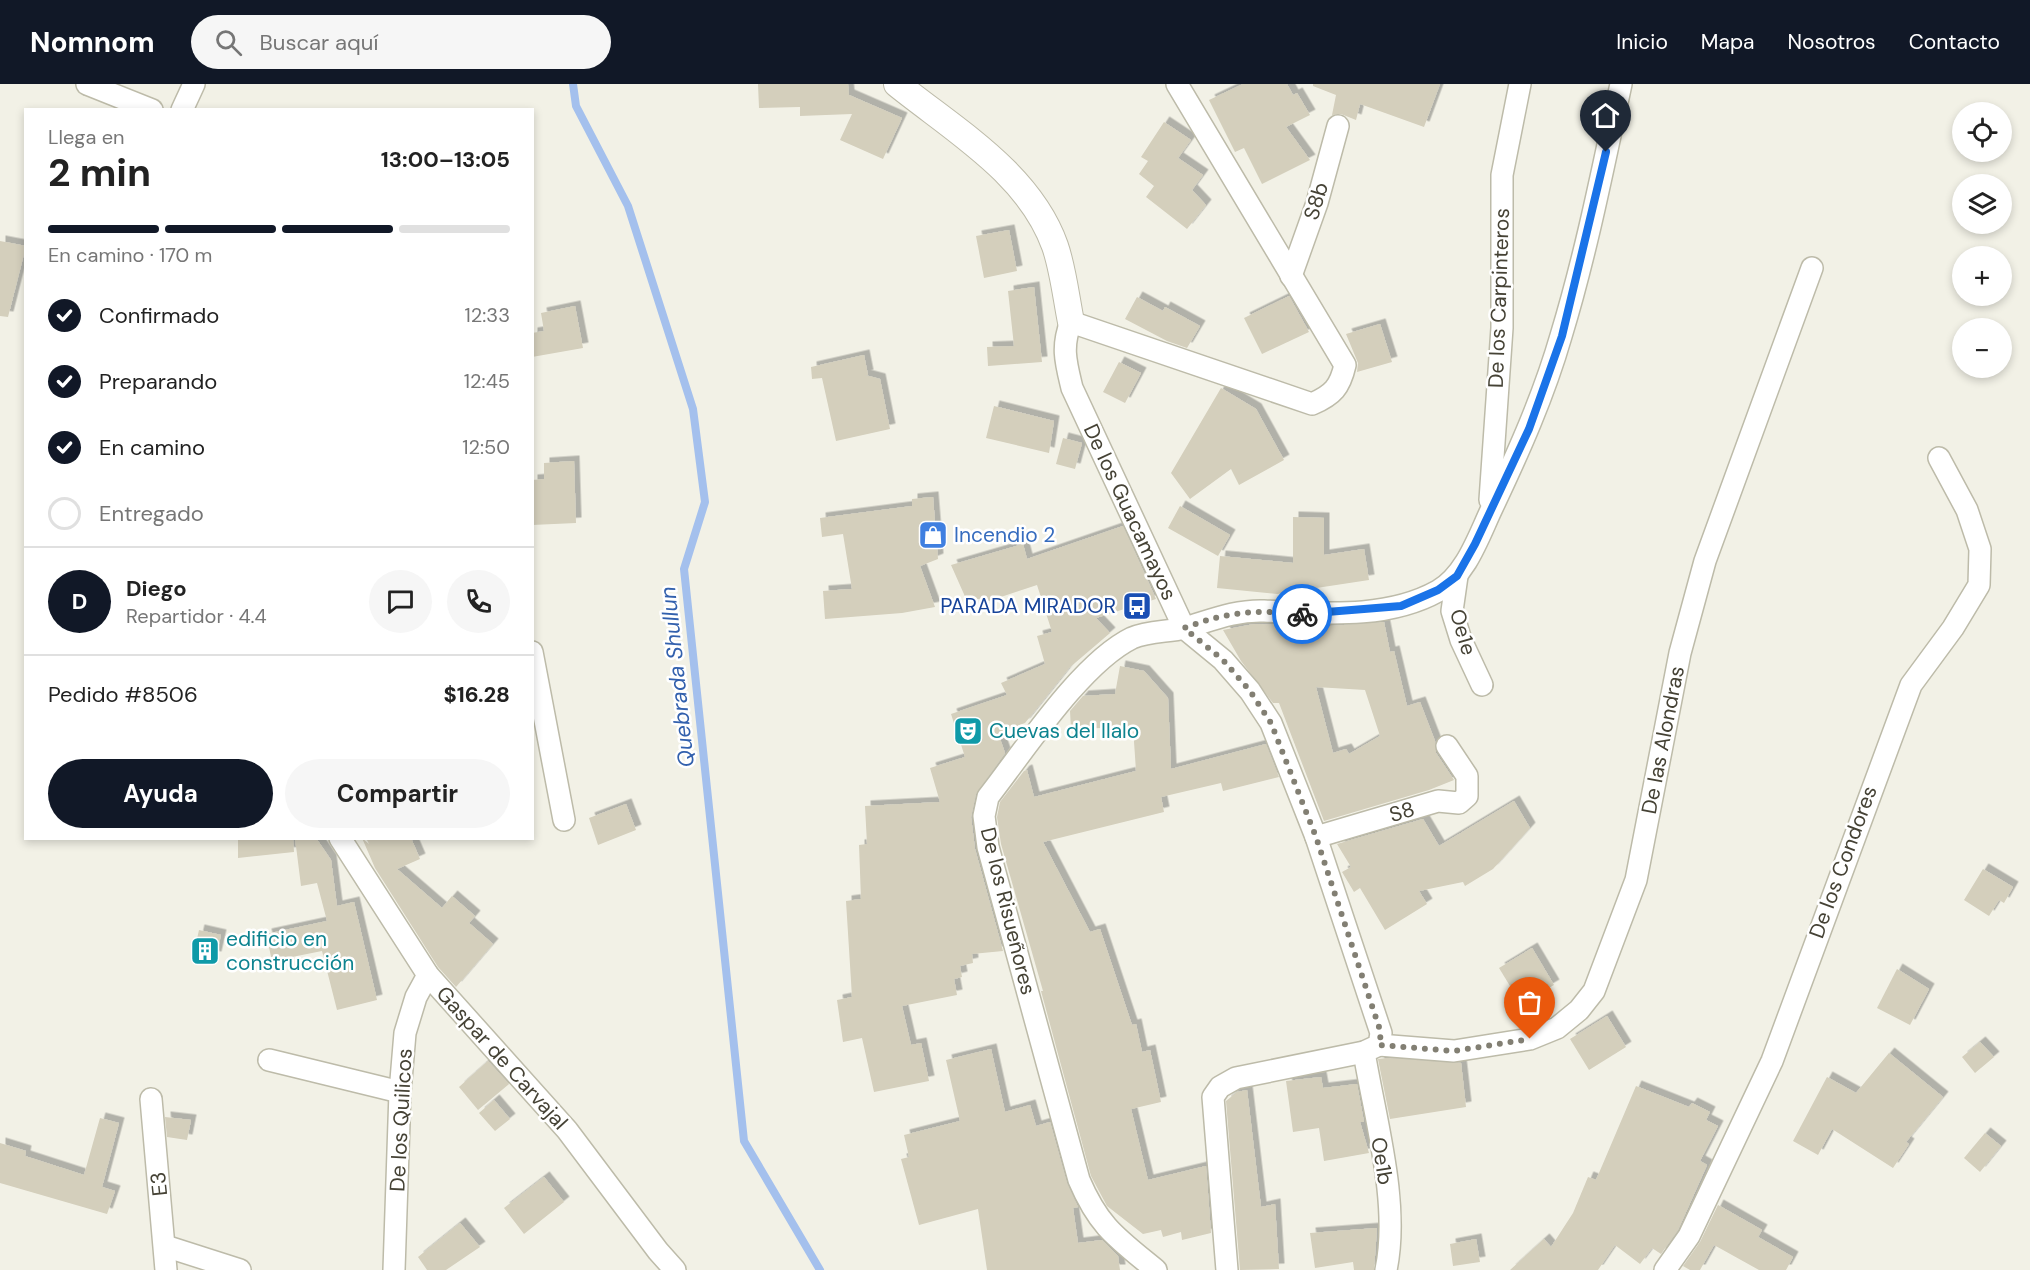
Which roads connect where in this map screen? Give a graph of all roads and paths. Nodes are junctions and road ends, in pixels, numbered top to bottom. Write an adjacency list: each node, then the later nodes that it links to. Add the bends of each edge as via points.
1 (87, 84): 7 (street)
2 (194, 84): 8 (street)
3 (897, 84): 12 (street, via 1005,171 1036,208 1055,246)
4 (1178, 84): 11 (street)
5 (1520, 84): 14 (street, De los Carpinteros, via 1502,175 1502,328)
6 (1621, 84): 14 (street, De los Risueñores, via 1562,336 1529,429)
7 (147, 108)
8 (183, 108)
9 (1338, 126): 11 (street, S8b)
10 (1812, 268): 24 (street, De las Alondras, via 1705,561 1680,653 1636,880 1594,991 1557,1028 1530,1039 1454,1051)
11 (1291, 276): 12 (street, via 1345,364 1341,382 1330,396 1312,404)
12 (1071, 322): 16 (street, De los Guacamayos, via 1064,339 1072,388)
13 (1939, 458): 36 (street, De los Condores, via 1967,510 1980,549 1979,585 1911,685 1772,1061 1689,1236)
14 (1490, 513): 15 (street, De los Risueñores)
15 (1457, 576): 16 (street, De los Risueñores, via 1438,590 1401,606 1311,615 1261,611 1219,615); 18 (street, Oe1e, via 1452,611)
16 (1184, 628): 21 (street, De los Guacamayos, via 1223,660 1271,723); 33 (street, De los Risueñores, via 1134,637 1099,660 988,797 984,816 988,847 1078,1180 1107,1230)
17 (534, 662): 20 (street)
18 (1482, 685)
19 (1447, 746): 21 (street, S8, via 1467,776 1467,796 1459,803 1438,801)
20 (564, 820)
21 (1316, 837): 24 (street, De los Guacamayos, via 1381,1033)
22 (341, 840): 23 (street, Gaspar de Carvajal)
23 (428, 975): 26 (street, De los Quilicos, via 408,1018); 32 (street, Gaspar de Carvajal, via 567,1130)
24 (1371, 1048): 34 (street, via 1236,1078 1220,1087 1213,1097); 35 (street, Oe1b, via 1387,1190 1390,1247)
25 (269, 1060): 26 (street)
26 (400, 1092): 31 (street, De los Quilicos)
27 (151, 1099): 28 (street, E3)
28 (165, 1246): 29 (street, E3); 30 (street)
29 (166, 1270)
30 (240, 1270)
31 (394, 1270)
32 (675, 1270)
33 (1156, 1270)
34 (1227, 1270)
35 (1386, 1270)
36 (1665, 1270)

